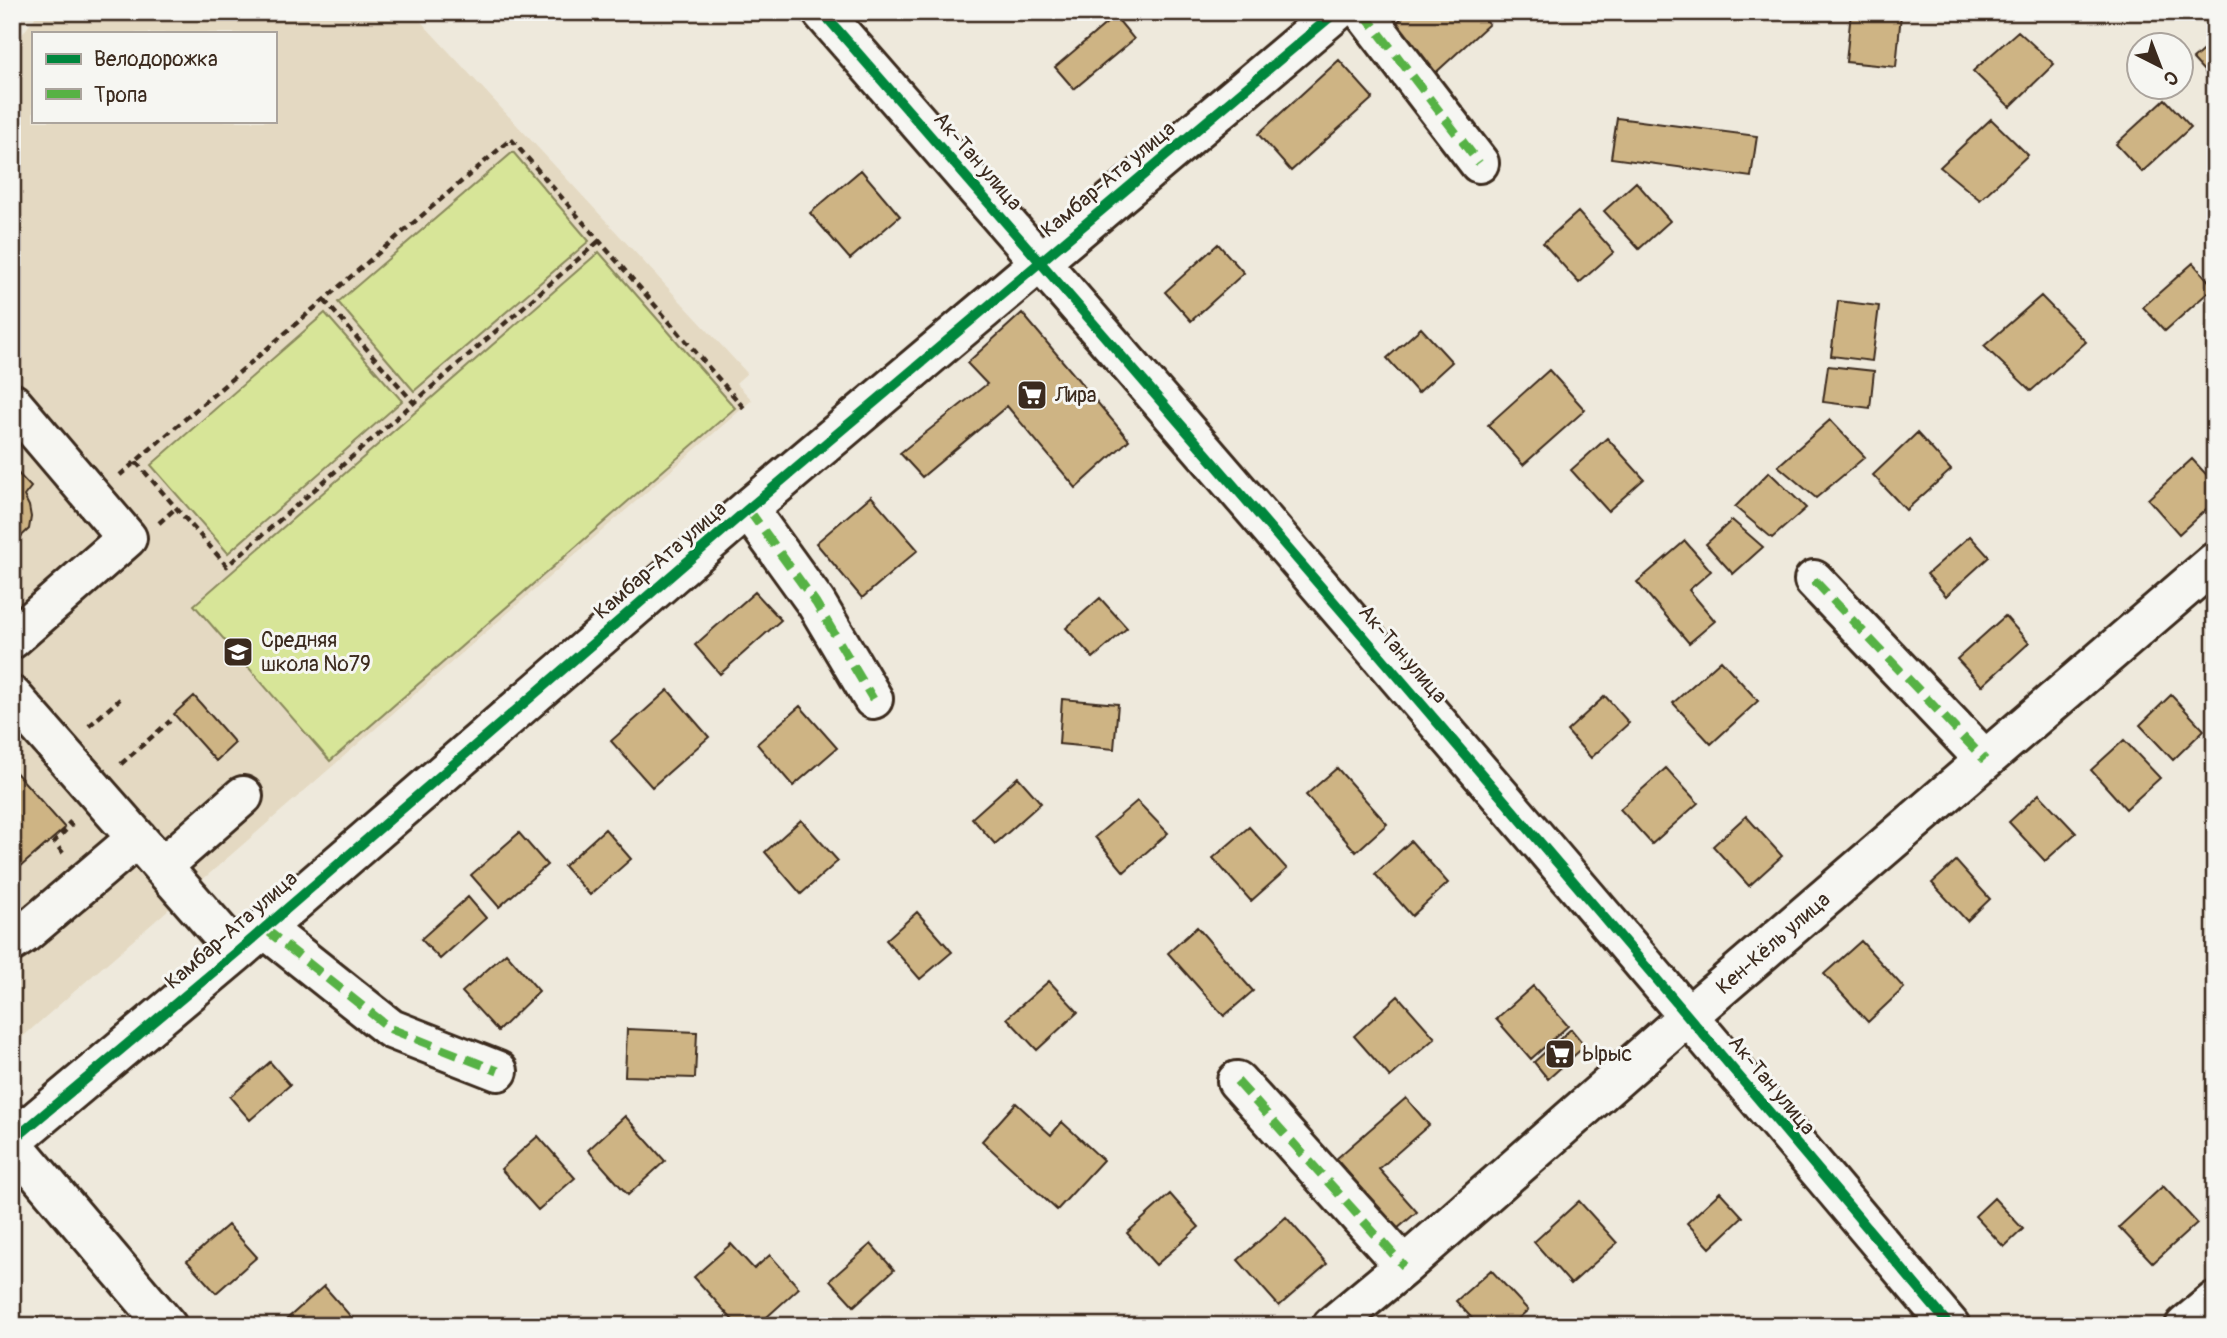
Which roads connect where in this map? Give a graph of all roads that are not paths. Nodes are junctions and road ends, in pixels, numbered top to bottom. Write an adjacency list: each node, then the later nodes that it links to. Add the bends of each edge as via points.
1 (822, 12): 5 (street, Ак-Тан улица)
2 (1336, 12): 5 (street, Камбар-Ата улица)
3 (1363, 12): 4 (street)
4 (1479, 163)
5 (1040, 261): 7 (street, Камбар-Ата улица); 19 (street, Ак-Тан улица)
6 (12, 403): 10 (street, via 127,538)
7 (748, 509): 12 (street, via 816,603); 17 (street, Камбар-Ата улица)
8 (2215, 562): 13 (street, Кен-Кёль улица)
9 (1814, 580): 13 (street)
10 (12, 639)
11 (12, 696): 15 (street)
12 (873, 699)
13 (1985, 760): 19 (street, Кен-Кёль улица)
14 (243, 796): 16 (street)
15 (136, 838): 16 (street); 18 (street)
16 (162, 867): 17 (street)
17 (250, 940): 20 (street, via 391,1029); 22 (street, Камбар-Ата улица)
18 (12, 942)
19 (1689, 1015): 23 (street, Кен-Кёль улица); 27 (street, Ак-Тан улица)
20 (498, 1071)
21 (1237, 1081): 23 (street)
22 (12, 1142): 25 (street)
23 (1404, 1266): 26 (street, Кен-Кёль улица)
24 (2215, 1301): 28 (street)
25 (167, 1326)
26 (1332, 1326)
27 (1950, 1326)
28 (2185, 1326)

